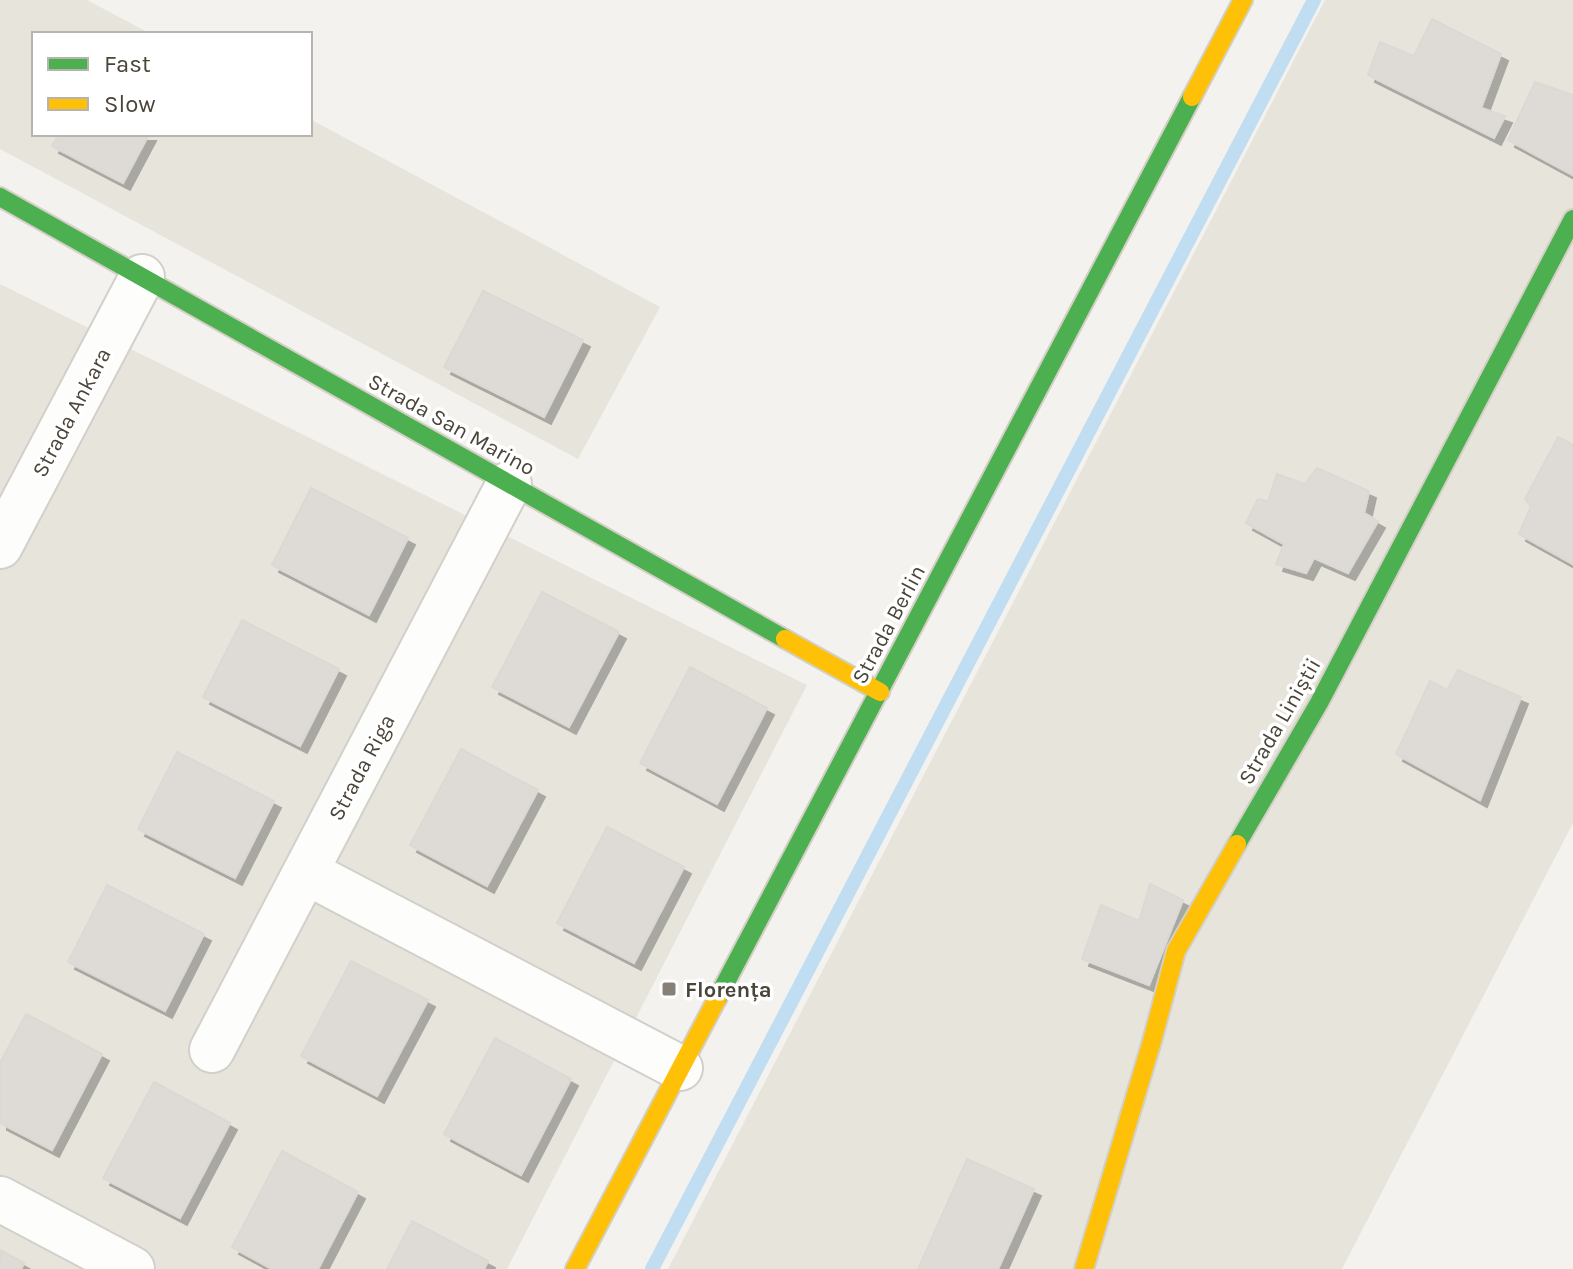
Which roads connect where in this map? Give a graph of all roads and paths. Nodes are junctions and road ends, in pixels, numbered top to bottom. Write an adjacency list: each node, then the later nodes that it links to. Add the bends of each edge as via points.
1 (1243, 0): 7 (street, Strada Berlin)
2 (0, 197): 4 (street, Strada San Marino)
3 (1573, 219): 14 (street, Strada Liniștii, via 1319,703 1176,951)
4 (142, 277): 5 (street, Strada San Marino); 6 (street, Strada Ankara)
5 (509, 484): 7 (street, Strada San Marino); 8 (street, Strada Riga)
6 (0, 546)
7 (880, 692): 10 (street, Strada Berlin)
8 (306, 872): 9 (street, Strada Riga); 10 (street)
9 (212, 1050)
10 (680, 1068): 13 (street, Strada Berlin)
11 (0, 1199): 12 (street)
12 (132, 1269)
13 (575, 1269)
14 (1084, 1269)

